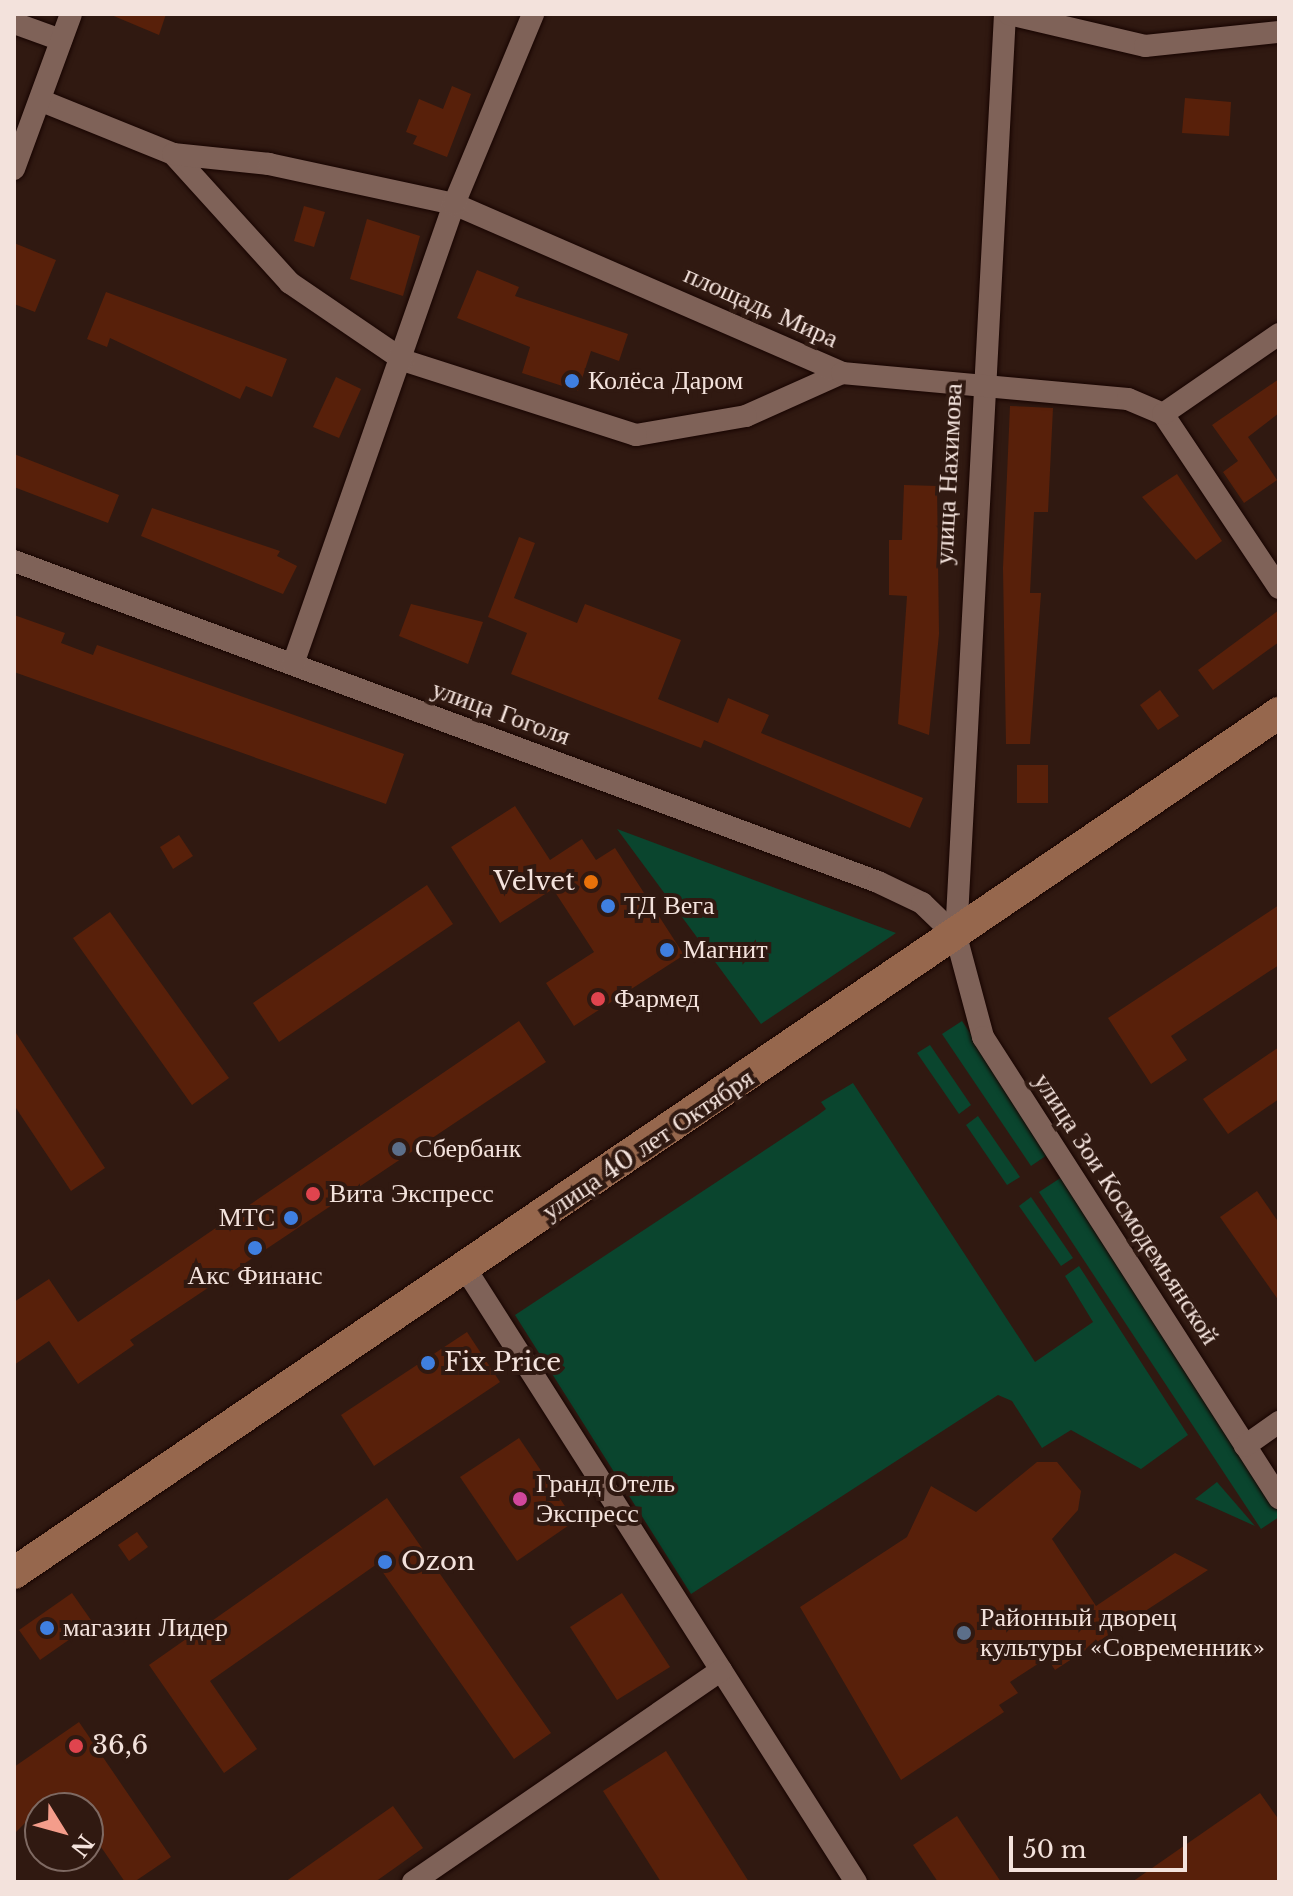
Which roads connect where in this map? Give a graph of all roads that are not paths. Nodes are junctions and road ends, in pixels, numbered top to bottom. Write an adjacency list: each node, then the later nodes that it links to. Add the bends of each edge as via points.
1 (71, 14): 6 (street)
2 (533, 14): 10 (street)
3 (1007, 14): 5 (street, via 1145,46); 14 (street, улица Нахимова)
4 (14, 23): 6 (street)
5 (1279, 32)
6 (61, 40): 7 (street)
7 (42, 101): 8 (street); 9 (street)
8 (173, 154): 10 (street, площадь Мира, via 269,164); 12 (street, площадь Мира, via 290,283)
9 (14, 169)
10 (454, 204): 12 (street); 13 (street, площадь Мира)
11 (1279, 334): 15 (street)
12 (403, 360): 13 (street, площадь Мира, via 636,435 746,416); 18 (street)
13 (842, 373): 14 (street)
14 (981, 383): 15 (street, via 1128,399); 20 (street, улица Нахимова)
15 (1163, 414): 17 (street)
16 (14, 561): 18 (street, улица Гоголя)
17 (1279, 588)
18 (293, 664): 20 (street, улица Гоголя, via 878,882 922,903)
19 (1279, 713): 20 (street, улица 40 лет Октября)
20 (956, 936): 21 (street, улица 40 лет Октября); 23 (street, улица Зои Космодемьянской, via 983,1037)
21 (465, 1268): 25 (street, улица 40 лет Октября); 26 (street)
22 (1279, 1422): 23 (street)
23 (1245, 1446): 24 (street, улица Зои Космодемьянской)
24 (1279, 1498)
25 (14, 1573)
26 (721, 1670): 27 (street); 28 (street)
27 (413, 1882)
28 (856, 1882)

